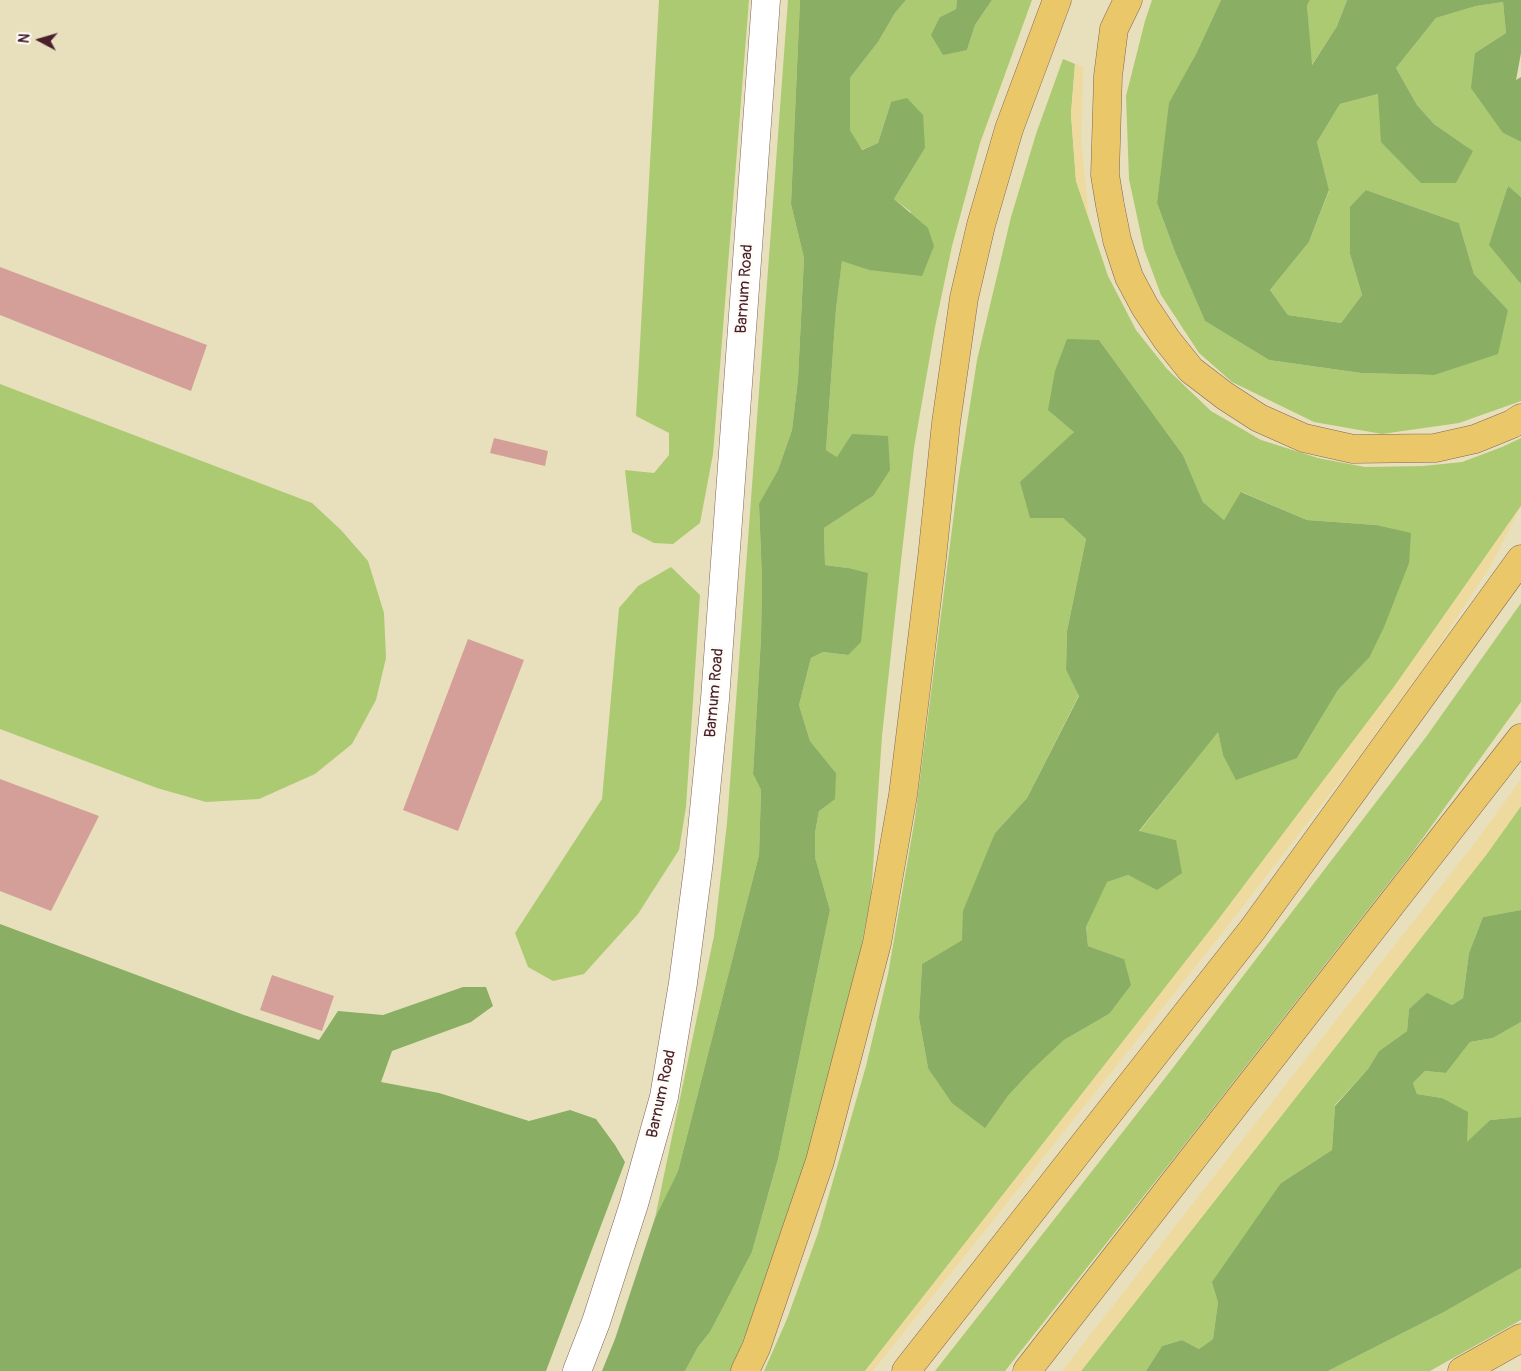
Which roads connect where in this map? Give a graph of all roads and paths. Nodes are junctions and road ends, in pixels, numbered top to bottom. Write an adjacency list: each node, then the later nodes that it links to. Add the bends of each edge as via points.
1 (766, 0): 8 (street, Barnum Road, via 715,699 683,983 661,1106 634,1204)
2 (1056, 0): 9 (highway, via 1009,129 964,298 946,423 903,795 877,943 820,1162 756,1348)
3 (1128, 0): 4 (highway, via 1114,29 1108,76 1105,175 1110,205 1129,277 1145,308 1191,370 1259,418 1304,438 1353,449 1435,448 1475,438)
4 (1521, 418)
5 (1521, 559): 10 (highway, via 1252,929)
6 (1521, 738): 11 (highway)
7 (1521, 1338): 12 (highway)
8 (577, 1371)
9 (745, 1371)
10 (906, 1371)
11 (1027, 1371)
12 (1462, 1371)

